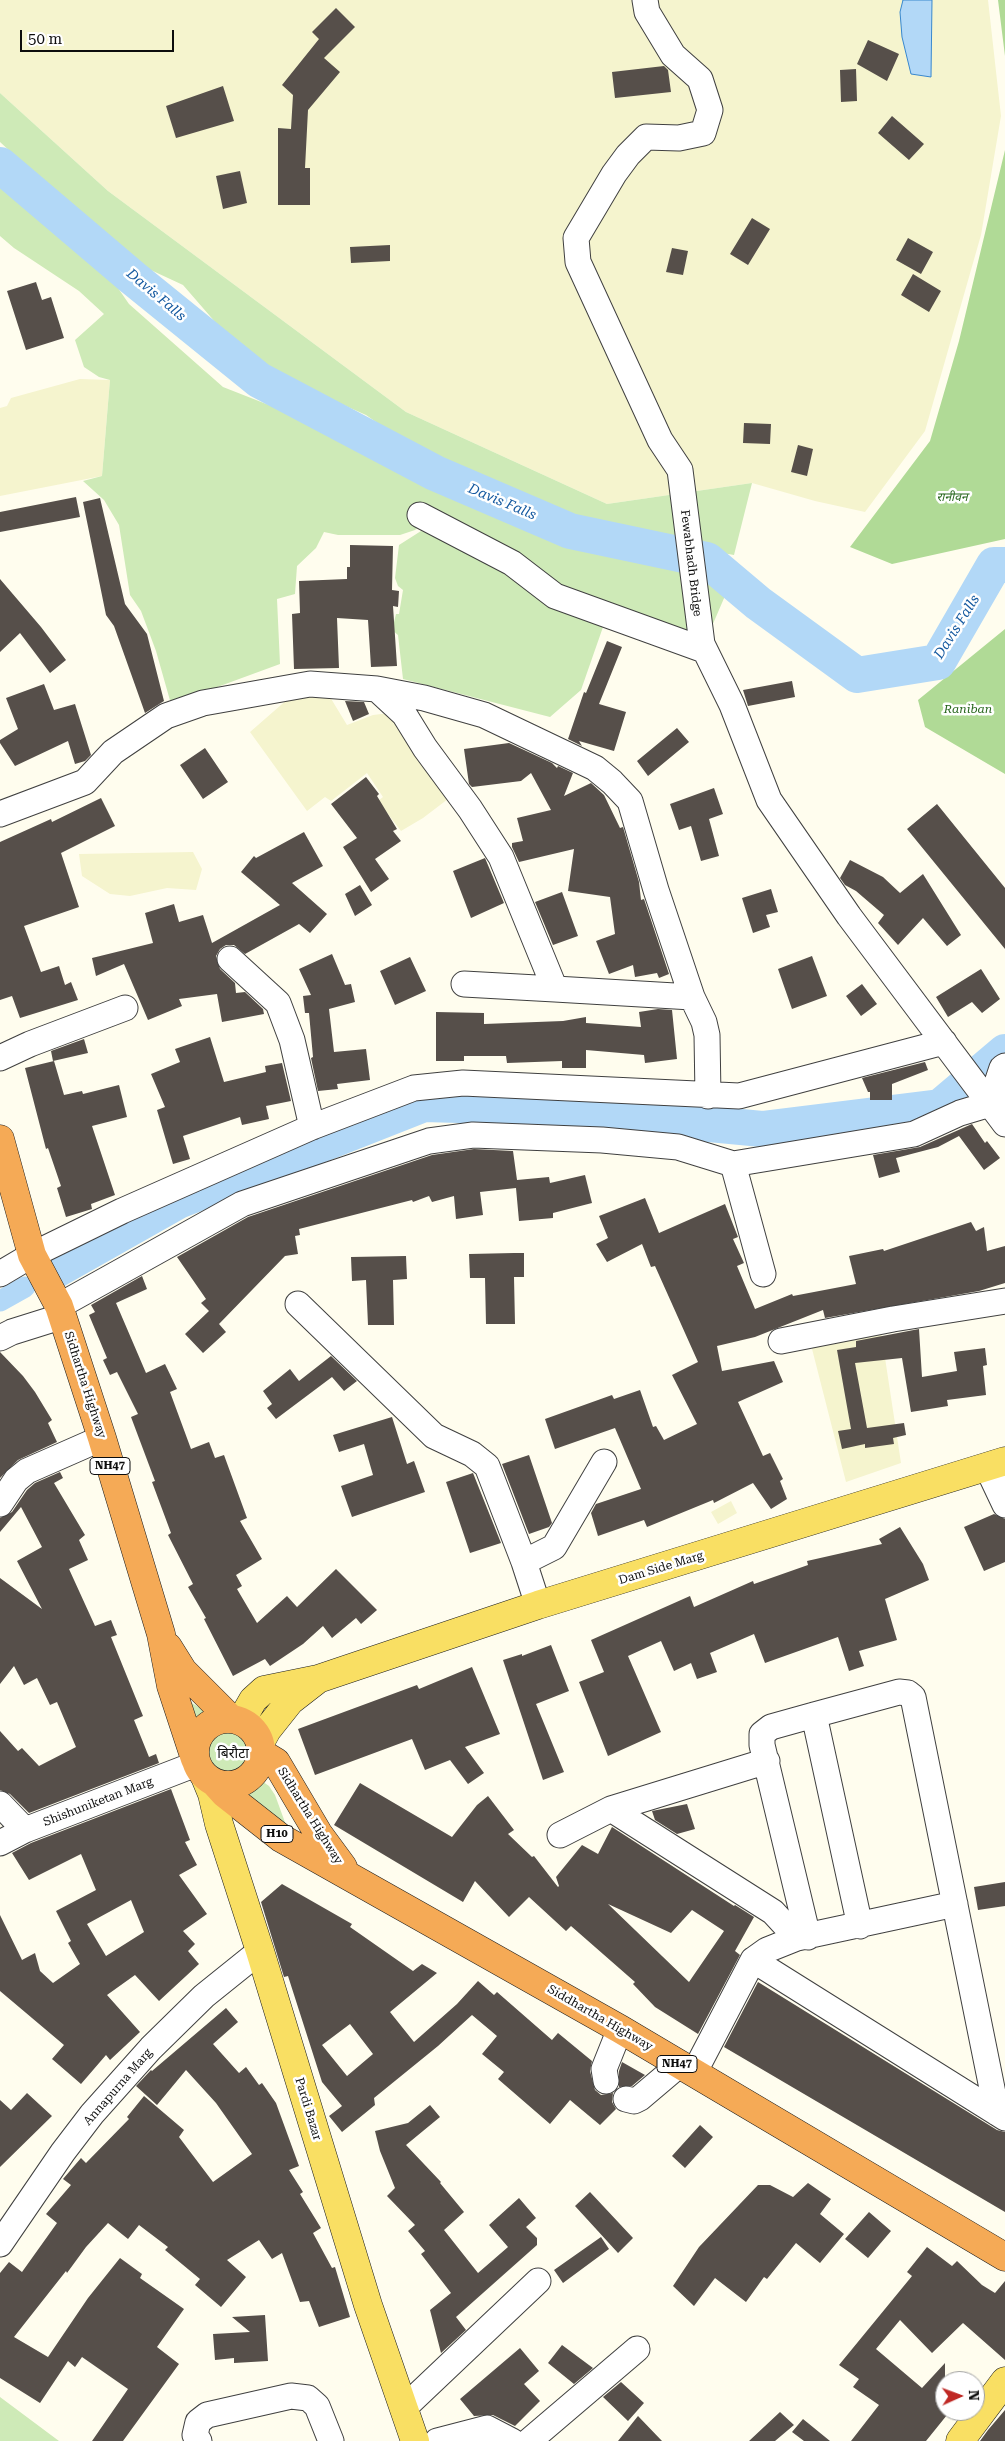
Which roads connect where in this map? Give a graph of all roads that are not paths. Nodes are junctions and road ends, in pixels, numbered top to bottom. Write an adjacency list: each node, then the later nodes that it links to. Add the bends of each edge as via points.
1 (645, 0): 3 (street, Fewabhadh Bridge, via 647,12 673,55 700,79 710,110 703,133 679,138 646,137 628,155 576,238 578,262 660,440 680,470)
2 (420, 514): 3 (street, via 512,563 555,596)
3 (703, 647): 11 (street, Fewabhadh Bridge, via 732,705 768,800 849,916)
4 (377, 689): 5 (street, via 310,684 203,703 166,716 113,752 85,782); 8 (street, via 404,714 424,748 501,857); 9 (street, via 484,715 595,768 612,782 630,801)
5 (0, 814)
6 (230, 959): 17 (street, via 278,1003 292,1040)
7 (464, 984): 8 (street)
8 (555, 989): 9 (street)
9 (692, 997): 14 (street, via 707,1035)
10 (126, 1008): 12 (street)
11 (944, 1042): 14 (street, via 739,1096); 15 (street, Fewabhadh Bridge)
12 (0, 1058)
13 (1005, 1066): 15 (street)
14 (708, 1096): 17 (street, via 463,1082 414,1088)
15 (992, 1100): 16 (street, Fewabhadh Bridge); 19 (street, via 914,1134)
16 (1005, 1124)
17 (312, 1127): 20 (street, via 122,1211)
18 (0, 1139): 20 (highway, NH47)
19 (733, 1164): 22 (street); 25 (street, via 678,1147 602,1140 473,1135 429,1141 242,1204)
20 (32, 1255): 21 (street); 25 (highway, Sidhartha Highway / NH47)
21 (0, 1274)
22 (763, 1274)
23 (1005, 1301): 27 (street)
24 (298, 1304): 33 (street, via 434,1436 472,1454 487,1466)
25 (59, 1308): 26 (street); 28 (highway, Sidhartha Highway / NH47)
26 (0, 1338)
27 (781, 1341)
28 (102, 1438): 31 (street, via 27,1471 16,1480); 35 (highway, Sidhartha Highway / NH47)
29 (604, 1462): 33 (street, via 554,1547)
30 (996, 1464): 32 (street); 34 (main road, Dam Side Marg)
31 (0, 1504)
32 (1005, 1505)
33 (524, 1562): 34 (street)
34 (538, 1605): 36 (main road, Dam Side Marg)
35 (161, 1634): 38 (highway, Sidhartha Highway / NH47, via 183,1671); 41 (highway, Sidhartha Highway / NH47, via 171,1686)
36 (318, 1679): 38 (main road, via 264,1690); 39 (main road, via 290,1701 267,1730)
37 (814, 1715): 40 (street, via 771,1727 762,1734); 48 (street, via 899,1692 912,1697); 49 (street)
38 (236, 1720): 39 (highway, NH47, via 249,1726); 41 (highway, via 221,1719 203,1729 195,1748)
39 (261, 1748): 41 (highway, via 259,1764 246,1780 236,1784 225,1785); 47 (highway, Sidhartha Highway / NH47, via 276,1762 318,1833)
40 (767, 1761): 43 (street); 50 (street)
41 (203, 1770): 44 (street, Shishuniketan Marg); 47 (highway, Sidhartha Highway / H10, via 225,1794 281,1838); 51 (main road, Pardi Bazar)
42 (0, 1804): 44 (street)
43 (611, 1810): 45 (street); 50 (street, via 773,1912)
44 (25, 1830): 46 (street, Shishuniketan Marg)
45 (560, 1835)
46 (0, 1843)
47 (348, 1874): 53 (highway, Siddhartha Highway / NH47)
48 (955, 1904): 49 (street); 57 (street)
49 (860, 1926): 50 (street)
50 (802, 1938): 52 (street, via 767,1950)
51 (260, 1951): 58 (street, Annapurna Marg, via 204,1996 151,2048 92,2114); 63 (main road, Pardi Bazar, via 368,2306)
52 (753, 1960): 54 (street); 57 (street)
53 (620, 2029): 54 (highway, Siddhartha Highway / NH47); 55 (street, via 604,2070)
54 (687, 2069): 56 (street, via 634,2101); 59 (highway, Siddhartha Highway / NH47)
55 (606, 2081)
56 (626, 2098)
57 (1001, 2116)
58 (0, 2244)
59 (1005, 2256)
60 (538, 2281): 63 (street)
61 (637, 2349): 69 (street)
62 (1005, 2381): 70 (main road)
63 (404, 2408): 66 (main road, Pardi Bazar)
64 (199, 2441): 65 (street, via 195,2436 198,2422 207,2414 291,2396 308,2398 317,2406)
65 (331, 2441)
66 (415, 2441)
67 (437, 2441): 68 (street, via 487,2428)
68 (512, 2441)
69 (529, 2441)
70 (960, 2441)

